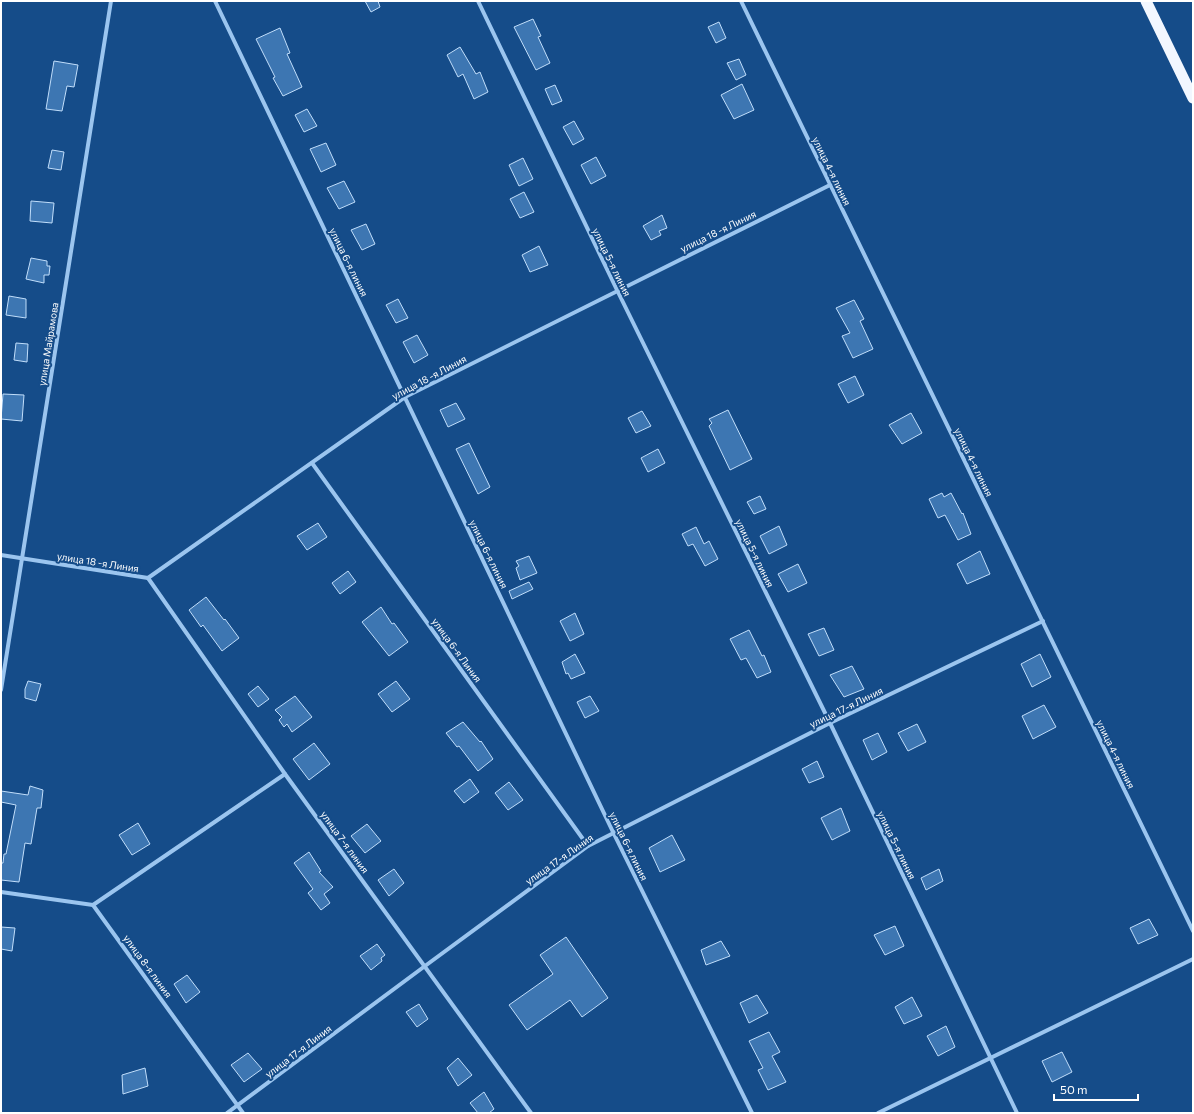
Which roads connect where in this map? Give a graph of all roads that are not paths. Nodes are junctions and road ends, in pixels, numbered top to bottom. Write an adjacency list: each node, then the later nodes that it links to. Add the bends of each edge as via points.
1 (111, 1): 12 (street, улица Майрамова)
2 (215, 1): 9 (street, улица 6-я линия)
3 (478, 1): 8 (street, улица 5-я линия)
4 (741, 1): 7 (street, улица 4-я линия)
5 (1146, 1): 6 (highway)
6 (1193, 98)
7 (830, 185): 8 (street, улица 18 -я Линия); 14 (street, улица 4-я линия)
8 (617, 290): 9 (street, улица 18 -я Линия); 16 (street, улица 5-я линия)
9 (405, 397): 10 (street, улица 18 -я Линия); 18 (street, улица 6-я линия)
10 (312, 463): 13 (street, улица 18 -я Линия); 19 (street, улица 6-я Линия)
11 (1, 555): 12 (street, улица 18 -я Линия)
12 (21, 557): 13 (street, улица 18 -я Линия); 15 (street, улица Майрамова)
13 (148, 578): 17 (street, улица 7-я линия)
14 (1043, 621): 16 (street, улица 17-я Линия); 22 (street, улица 4-я линия)
15 (1, 690)
16 (830, 723): 18 (street, улица 17-я Линия); 25 (street, улица 5-я линия)
17 (285, 774): 21 (street); 24 (street, улица 7-я линия)
18 (613, 832): 19 (street, улица 17-я Линия); 30 (street, улица 6-я линия)
19 (588, 846): 24 (street, улица 17-я Линия)
20 (1, 892): 21 (street)
21 (93, 905): 26 (street, улица 8-я линия)
22 (1193, 931)
23 (1193, 959): 25 (street)
24 (425, 966): 26 (street, улица 17-я Линия); 29 (street, улица 7-я линия)
25 (990, 1058): 31 (street); 32 (street, улица 5-я линия)
26 (238, 1106): 27 (street, улица 17-я Линия); 28 (street, улица 8-я линия)
27 (227, 1113)
28 (243, 1113)
29 (531, 1113)
30 (752, 1113)
31 (878, 1113)
32 (1017, 1113)

